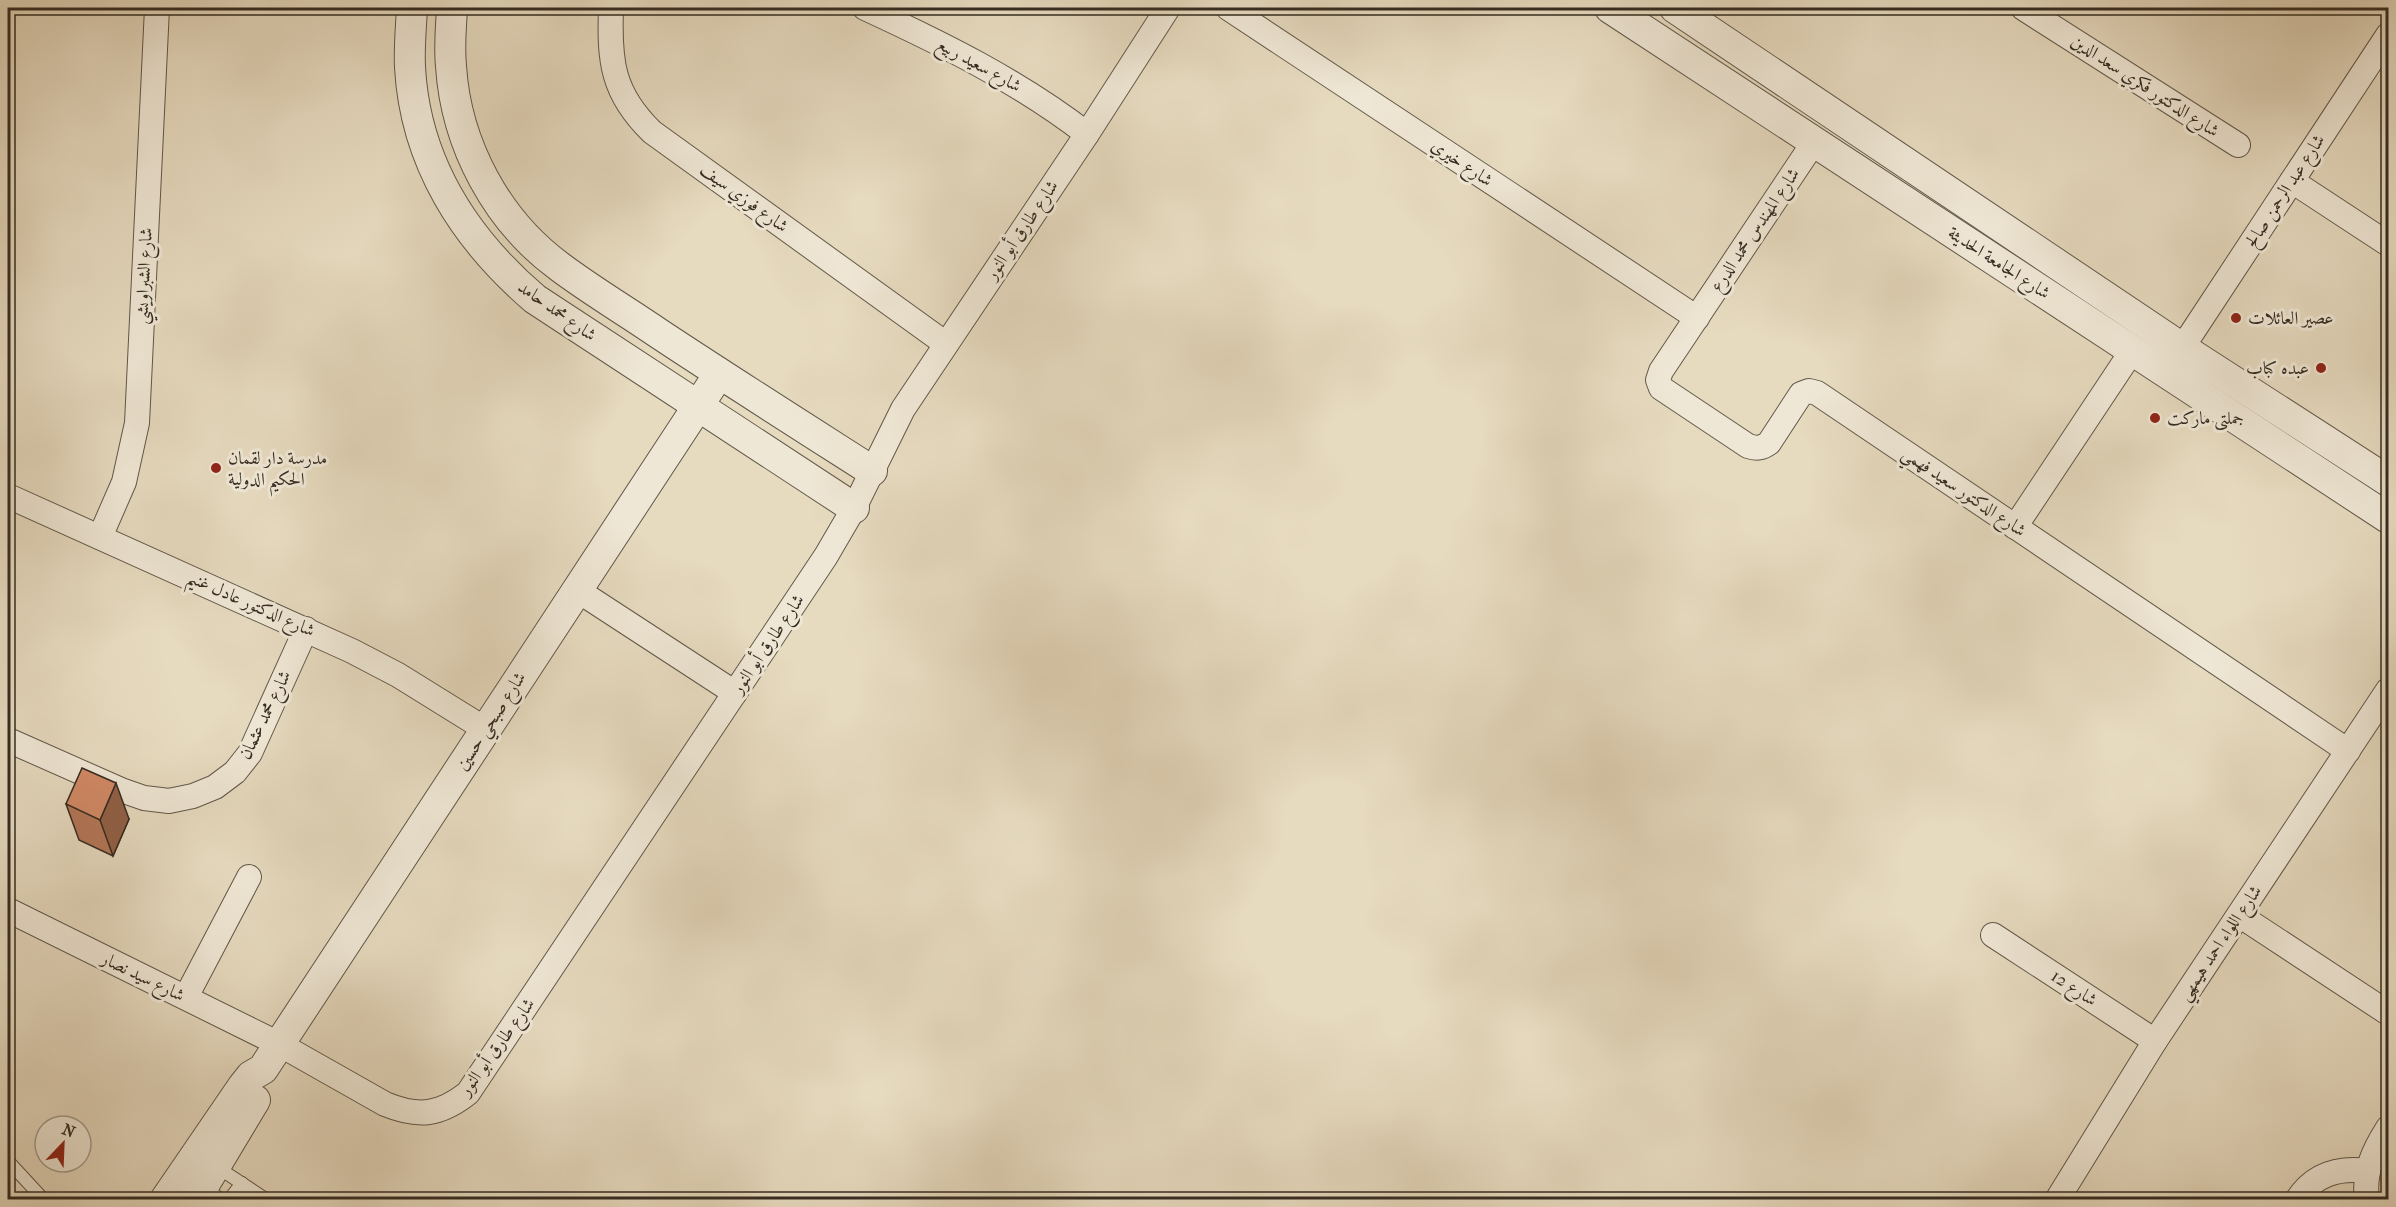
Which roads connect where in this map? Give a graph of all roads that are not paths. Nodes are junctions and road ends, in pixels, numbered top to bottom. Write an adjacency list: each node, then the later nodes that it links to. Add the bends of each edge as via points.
1 (157, 8): 31 (street, شارع الشبراويشي, via 136,423 124,482)
2 (412, 8): 24 (street, شارع محمد حامد, via 410,67 422,134 447,196 465,225 509,277 535,299)
3 (452, 8): 23 (street, شارع محمد حامد, via 450,65 458,113 470,151 498,203 537,248 560,267)
4 (611, 8): 20 (street, شارع فوزي سيف, via 612,65 621,93 638,118 652,132)
5 (865, 8): 12 (street, شارع سعيد ربيع, via 1003,76)
6 (1168, 8): 12 (street, شارع طارق أبو النور)
7 (1228, 8): 19 (street, شارع خيري)
8 (1610, 8): 13 (street, شارع الجامعة الحديثة)
9 (1675, 8): 15 (street, شارع الجامعة الحديثة)
10 (2023, 8): 14 (street, شارع الدكتور فكري سعد الدين)
11 (2388, 35): 16 (street, شارع عبد الرحمن صالح)
12 (1087, 134): 20 (street, شارع طارق أبو النور)
13 (1814, 142): 17 (street, شارع الجامعة الحديثة); 19 (street, شارع المهندس محمد الدرع)
14 (2238, 145)
15 (1896, 156): 17 (street); 21 (street, شارع الجامعة الحديثة)
16 (2292, 181): 18 (street); 21 (street, شارع عبد الرحمن صالح)
17 (1878, 183): 22 (street, شارع الجامعة الحديثة)
18 (2388, 244)
19 (1697, 318): 30 (street, شارع الدكتور سعيد فهمي, via 1661,371 1659,384 1664,391 1754,448 1765,446 1773,438 1798,397 1813,392)
20 (946, 344): 25 (street, شارع طارق أبو النور, via 903,409)
21 (2182, 348): 26 (street, شارع الجامعة الحديثة)
22 (2132, 351): 29 (street, شارع الجامعة الحديثة); 30 (street)
23 (719, 374): 24 (street, شارع صبحي حسين); 25 (street, شارع محمد حامد)
24 (697, 407): 28 (street, شارع محمد حامد); 32 (street, شارع صبحي حسين)
25 (872, 471): 28 (street, شارع طارق أبو النور)
26 (2388, 482)
27 (8, 496): 31 (street, شارع الدكتور عادل غنيم)
28 (854, 508): 35 (street, شارع طارق أبو النور)
29 (2388, 518)
30 (2015, 527): 38 (street, شارع الدكتور سعيد فهمي)
31 (100, 537): 33 (street, شارع الدكتور عادل غنيم)
32 (577, 590): 35 (street); 36 (street, شارع صبحي حسين)
33 (306, 629): 36 (street, شارع الدكتور عادل غنيم, via 398,675); 37 (street, شارع محمد عثمان, via 250,753 235,772 215,787 193,796 169,801 144,798)
34 (2388, 690): 38 (street, شارع اللواء احمد هيمهي)
35 (735, 693): 46 (street, شارع طارق أبو النور, via 479,1078 461,1098 438,1111 402,1111)
36 (485, 729): 46 (street, شارع صبحي حسين)
37 (8, 740)
38 (2348, 751): 41 (street, شارع اللواء احمد هيمهي)
39 (249, 878): 43 (street)
40 (8, 910): 43 (street, شارع سيد نصار)
41 (2239, 915): 44 (street); 45 (street, شارع اللواء احمد هيمهي)
42 (1993, 935): 45 (street, شارع 12)
43 (186, 997): 46 (street, شارع سيد نصار)
44 (2388, 1013)
45 (2155, 1041): 56 (street, شارع اللواء احمد هيمهي)
46 (279, 1044): 47 (street, شارع صبحي حسين)
47 (262, 1069): 52 (street, شارع صبحي حسين, via 261,1090); 54 (street, شارع صبحي حسين, via 243,1086)
48 (2388, 1128): 50 (street)
49 (8, 1161): 53 (lane)
50 (2367, 1172): 57 (street, via 2351,1169 2325,1175 2304,1189); 58 (street)
51 (242, 1183): 52 (lane); 52 (lane); 55 (lane)
52 (213, 1191)
53 (44, 1200)
54 (165, 1200)
55 (267, 1200)
56 (2057, 1200)
57 (2297, 1200)
58 (2367, 1200)

